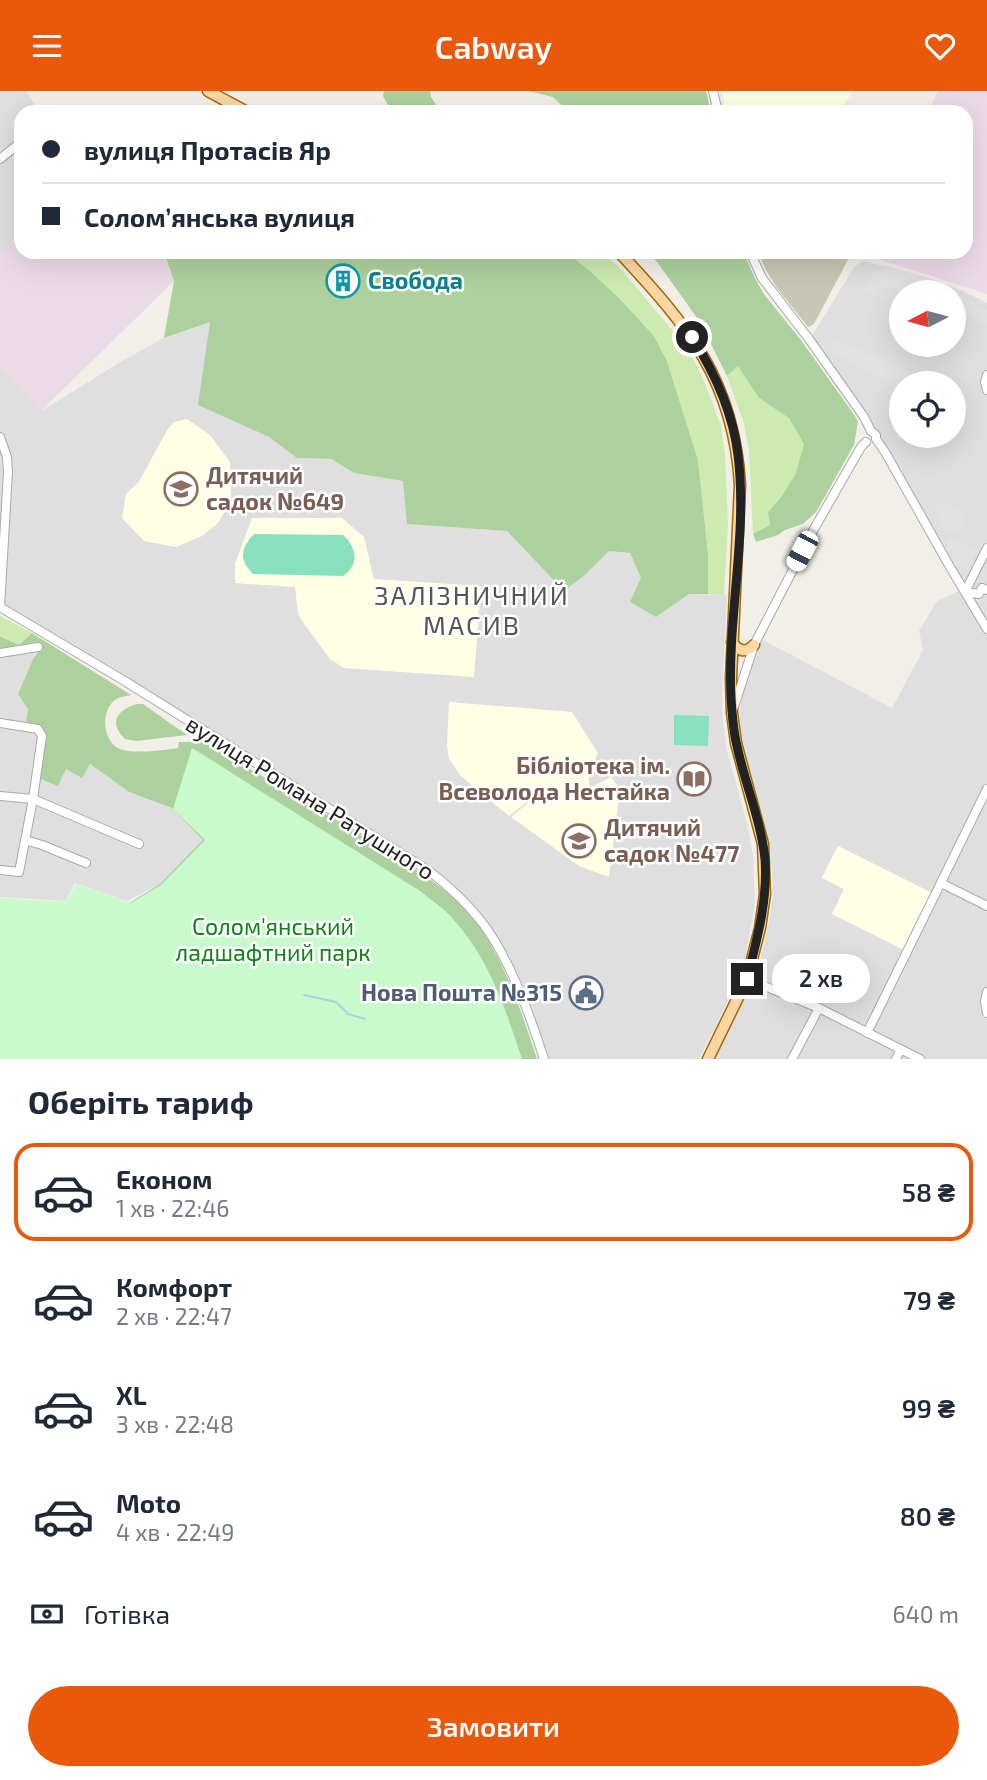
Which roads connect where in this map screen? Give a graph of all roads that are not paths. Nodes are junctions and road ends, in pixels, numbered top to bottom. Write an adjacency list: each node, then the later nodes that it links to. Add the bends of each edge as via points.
1 (208, 91): 2 (main road)
2 (234, 105)
3 (14, 148): 4 (street)
4 (0, 159)
5 (625, 259): 18 (main road, via 692,337 712,370 728,411 740,485)
6 (753, 259): 9 (street, via 762,278)
7 (987, 375): 8 (street)
8 (987, 390)
9 (874, 435): 13 (street); 19 (street, via 865,435 866,442 814,529)
10 (0, 437): 14 (street, via 8,472)
11 (987, 548): 13 (street)
12 (987, 590): 13 (street)
13 (965, 592): 15 (street)
14 (0, 607): 39 (street, вулиця Романа Ратушного, via 222,741 448,886 496,942)
15 (976, 610): 16 (street); 17 (street)
16 (987, 616)
17 (987, 629)
18 (732, 642): 19 (main road, via 740,650); 22 (main road)
19 (754, 645): 22 (street)
20 (38, 647): 21 (street)
21 (0, 653)
22 (732, 713): 33 (main road, via 765,859 764,904)
23 (0, 723): 26 (street, via 38,729 42,736)
24 (987, 789): 31 (street)
25 (0, 796): 26 (street)
26 (33, 799): 27 (street); 28 (street)
27 (25, 840): 29 (street); 30 (street, via 19,872)
28 (139, 844)
29 (86, 863)
30 (0, 870)
31 (941, 883): 32 (street); 37 (street)
32 (987, 906)
33 (747, 979): 35 (street); 40 (main road)
34 (987, 992): 36 (street)
35 (819, 1008): 37 (street); 41 (street)
36 (987, 1013)
37 (867, 1033): 38 (street)
38 (901, 1050): 42 (street); 43 (street)
39 (544, 1059)
40 (708, 1059)
41 (792, 1059)
42 (896, 1059)
43 (920, 1059)

